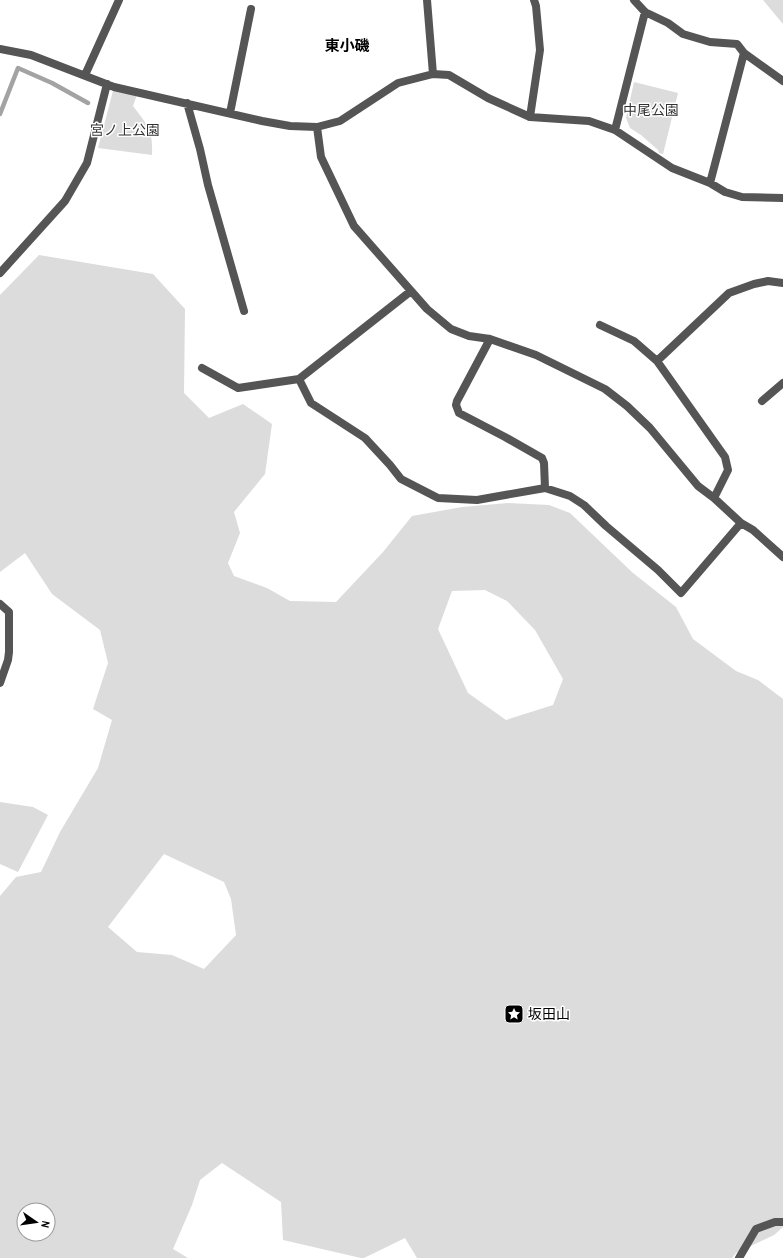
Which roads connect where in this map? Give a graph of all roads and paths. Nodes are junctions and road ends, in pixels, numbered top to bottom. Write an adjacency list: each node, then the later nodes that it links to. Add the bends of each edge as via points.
1 (118, 0): 10 (street)
2 (427, 0): 9 (street)
3 (534, 0): 15 (street, via 540,50)
4 (634, 0): 6 (street)
5 (251, 9): 14 (street)
6 (645, 12): 8 (street, via 668,23 683,34 710,42 737,44); 17 (street)
7 (0, 49): 10 (street, via 31,55)
8 (744, 53): 11 (street); 18 (street)
9 (433, 74): 15 (street, via 449,75 488,98); 16 (street, via 398,84 340,122)
10 (85, 75): 12 (street)
11 (783, 81)
12 (107, 84): 13 (street); 20 (street, via 87,163 65,201)
13 (187, 103): 14 (street); 23 (street)
14 (230, 113): 16 (street, via 290,126)
15 (530, 117): 17 (street, via 589,121)
16 (317, 127): 22 (street, via 321,157 354,226)
17 (615, 130): 18 (street, via 672,168)
18 (710, 183): 19 (street, via 725,192 742,197)
19 (783, 198)
20 (0, 274)
21 (783, 283): 26 (street, via 768,281 729,293)
22 (411, 291): 25 (street, via 427,309 451,329); 28 (street)
23 (244, 311)
24 (600, 325): 26 (street, via 634,341)
25 (490, 340): 31 (street, via 457,401 457,410 462,416 542,458); 32 (street, via 536,355 605,389 644,423 698,486)
26 (658, 361): 32 (street, via 725,457 728,470)
27 (202, 368): 28 (street, via 238,388)
28 (299, 379): 31 (street, via 311,403 365,438 401,479 438,498 477,500)
29 (783, 384): 30 (street)
30 (762, 401)
31 (545, 488): 33 (street, via 570,496 584,506 681,593)
32 (714, 498): 33 (street)
33 (741, 523): 34 (street, via 753,530)
34 (783, 557)
35 (0, 604): 36 (street, via 9,612 8,660)
36 (0, 683)
37 (783, 1222): 38 (street, via 775,1222 756,1229)
38 (739, 1258)

